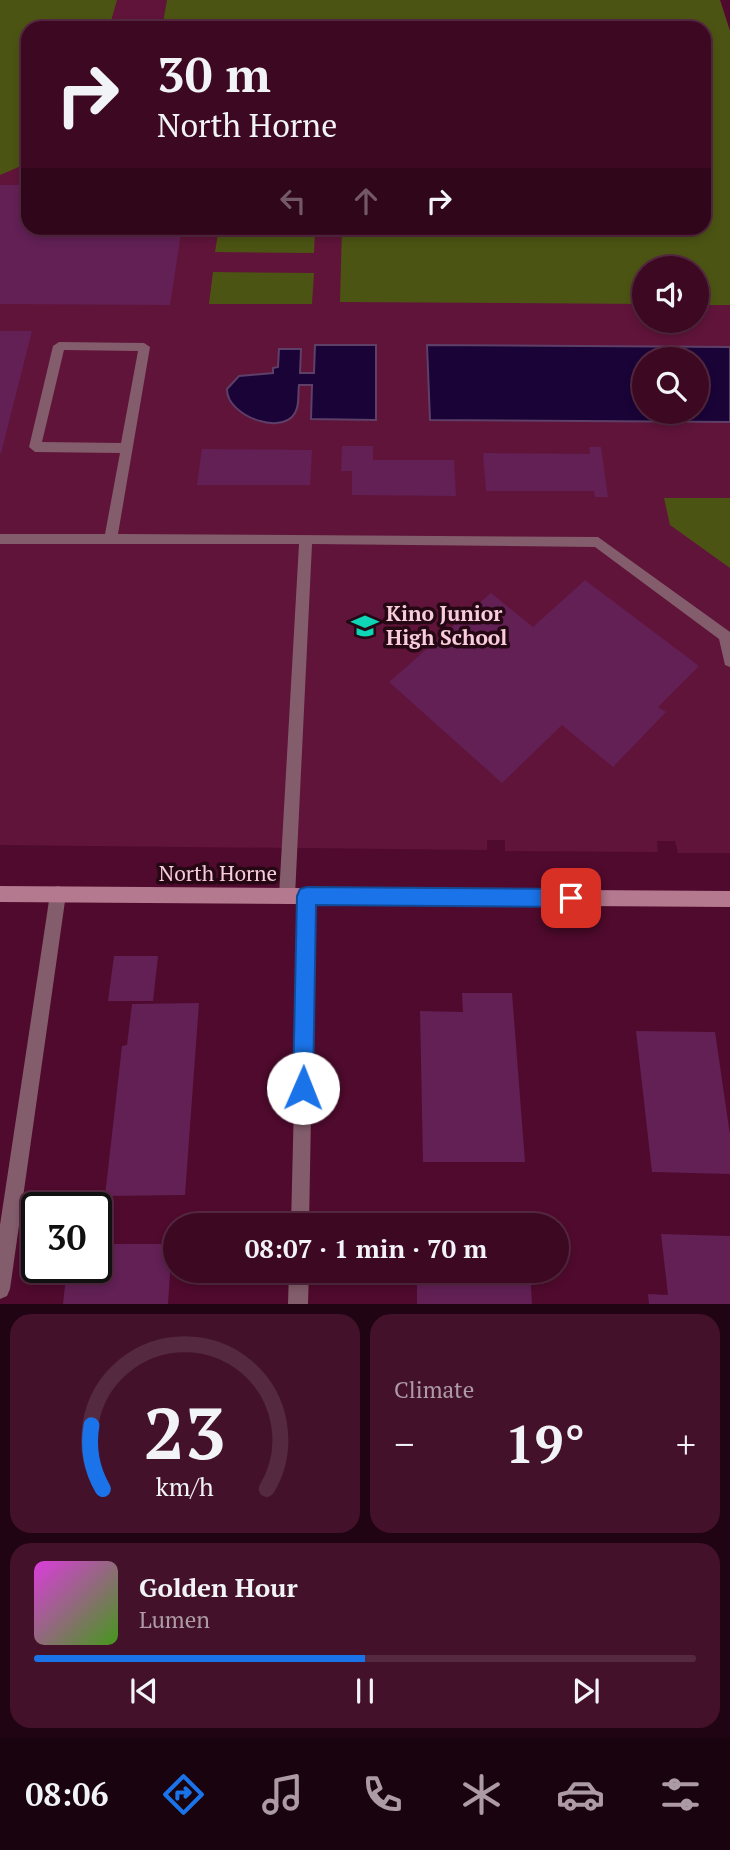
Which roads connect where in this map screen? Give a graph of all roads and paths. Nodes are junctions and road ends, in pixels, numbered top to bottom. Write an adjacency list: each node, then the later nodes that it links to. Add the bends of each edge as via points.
1 (127, 448): 1 (street, via 144,347 59,346 35,447); 3 (street)
2 (0, 539): 3 (street)
3 (111, 539): 4 (street)
4 (306, 539): 5 (street, via 598,542 725,636); 8 (street)
5 (730, 661)
6 (0, 894): 7 (street, North Horne)
7 (58, 894): 8 (street, North Horne); 13 (street)
8 (286, 896): 9 (street, North Horne)
9 (307, 896): 10 (street, North Horne); 11 (street)
10 (730, 899)
11 (300, 1213)
12 (299, 1283): 14 (street)
13 (0, 1289)
14 (298, 1304)

